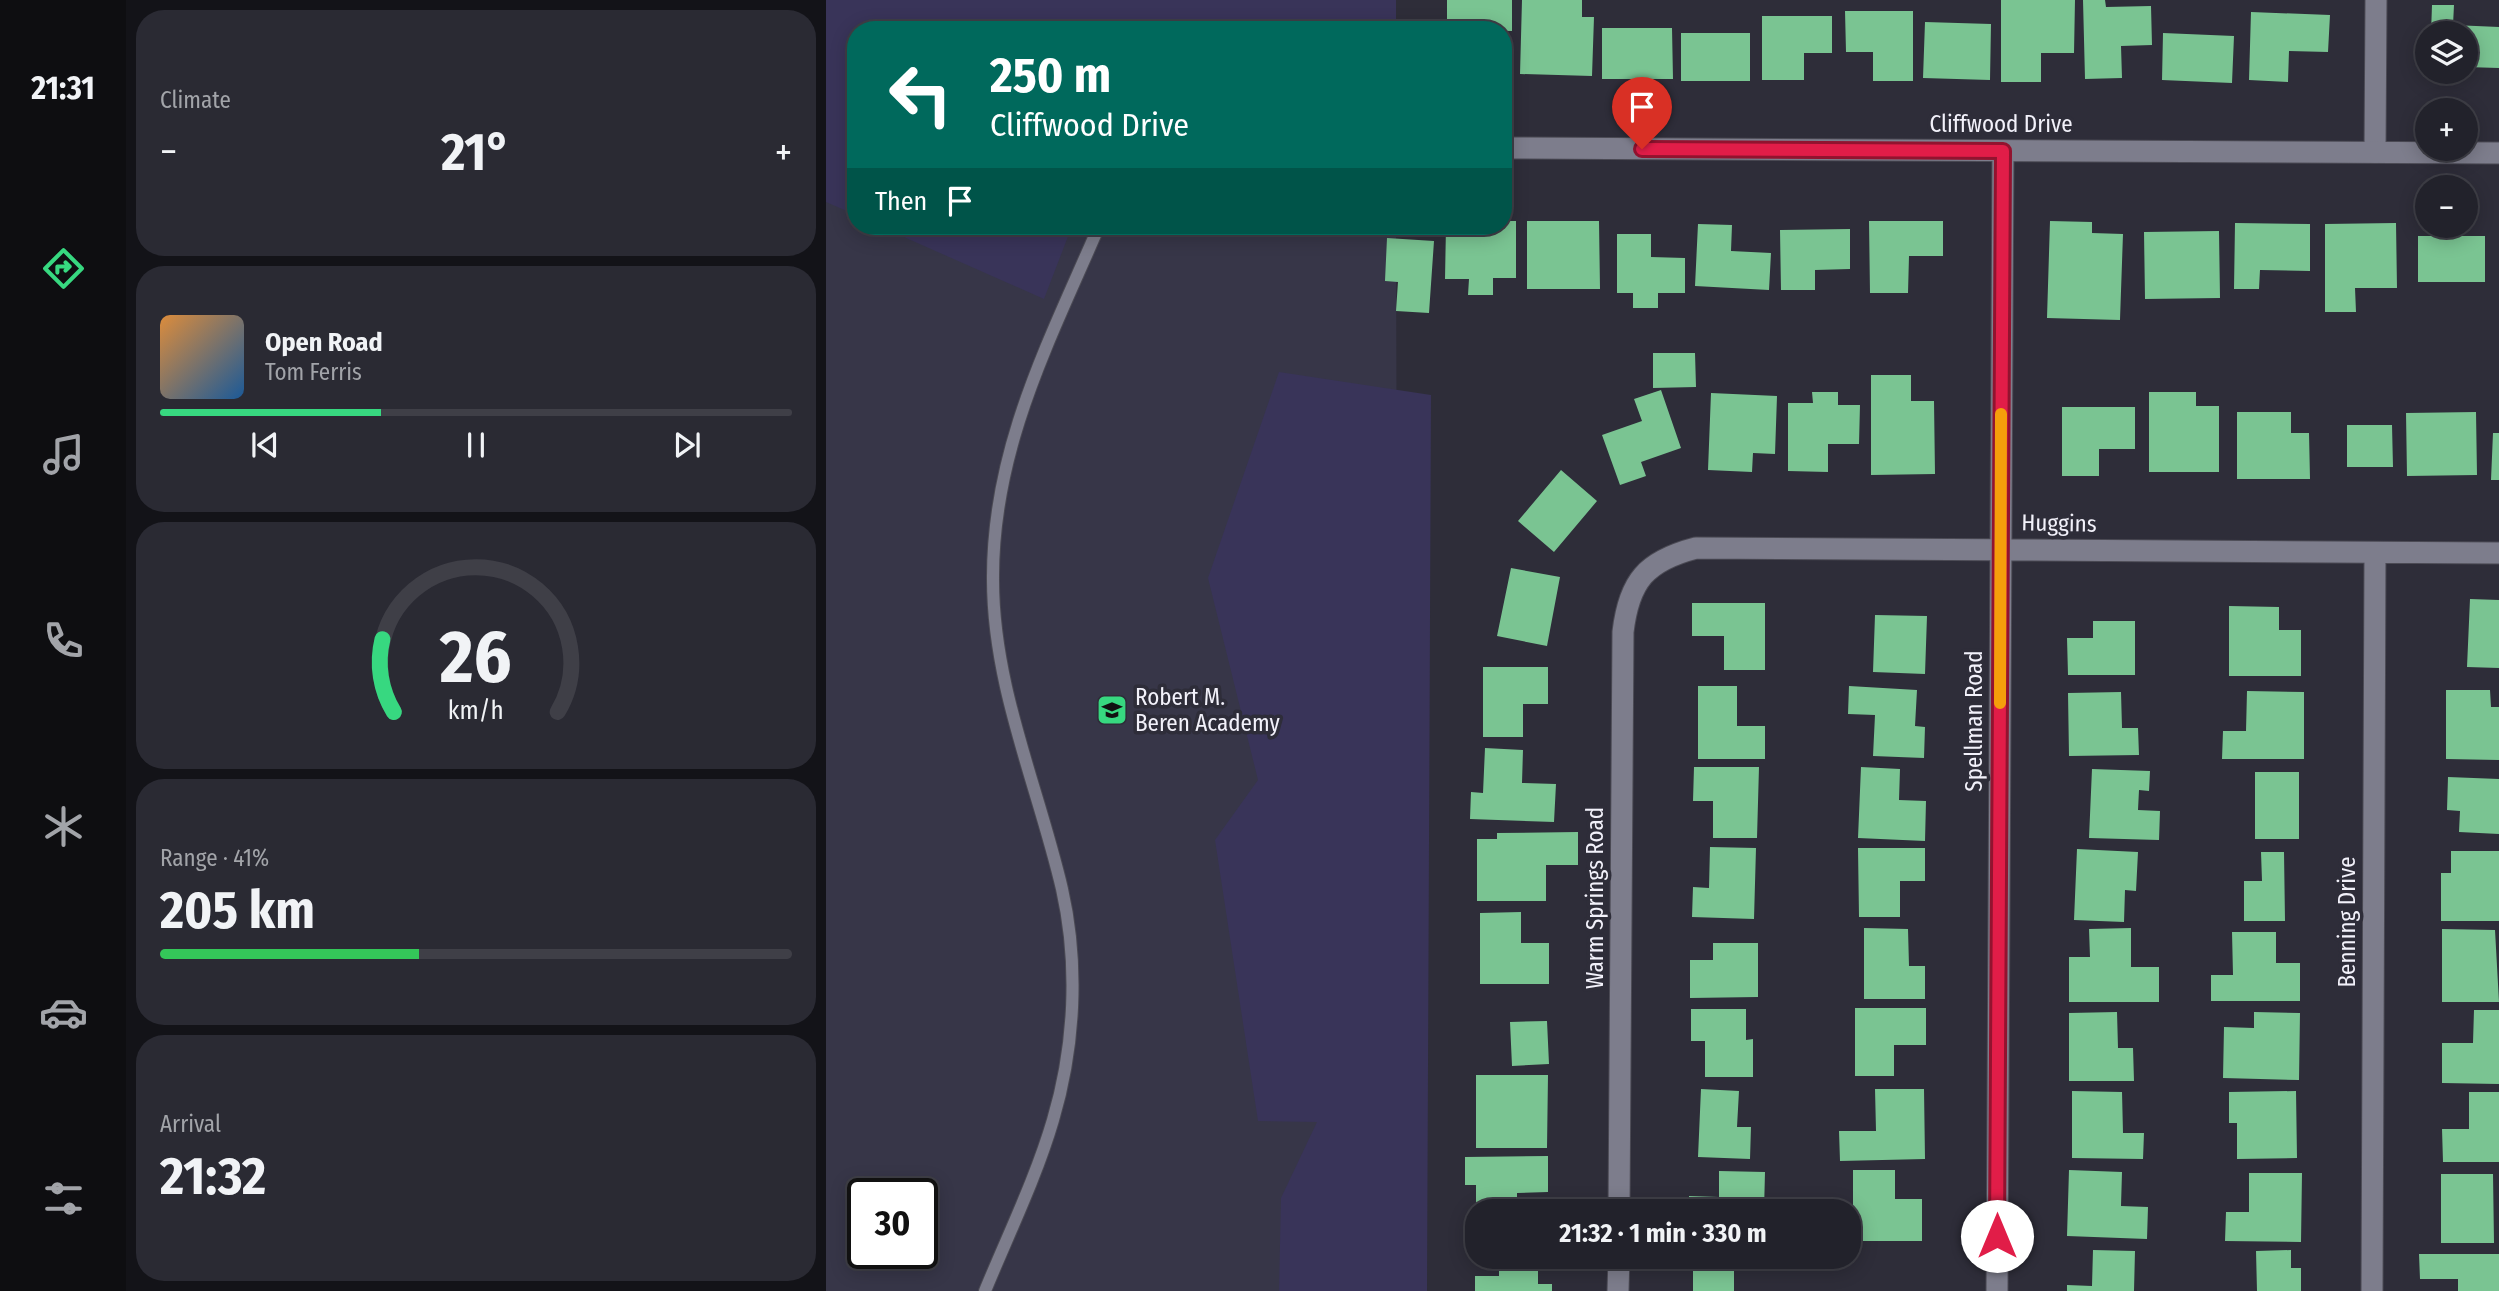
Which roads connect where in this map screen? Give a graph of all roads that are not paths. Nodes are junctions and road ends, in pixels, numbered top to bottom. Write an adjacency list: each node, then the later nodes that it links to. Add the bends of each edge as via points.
1 (2376, 0): 4 (street)
2 (1512, 148): 3 (street, Cliffwood Drive)
3 (2003, 151): 4 (street, Cliffwood Drive); 7 (street, Spellman Road)
4 (2375, 152): 5 (street, Cliffwood Drive)
5 (2499, 153)
6 (1095, 235): 13 (lane, via 1028,389 1011,438 997,515 995,630 1002,674 1062,889 1072,991 1071,1039 1053,1122)
7 (2001, 549): 8 (street, Huggins); 10 (street, Huggins, via 1696,548 1674,553 1652,566); 15 (street, Spellman Road)
8 (2375, 553): 9 (street, Huggins); 16 (street, Benning Drive)
9 (2499, 553)
10 (1633, 587): 11 (street, Warm Springs Road, via 1623,632)
11 (1619, 1199)
12 (1619, 1269): 14 (street)
13 (985, 1291)
14 (1618, 1291)
15 (1997, 1291)
16 (2372, 1291)

